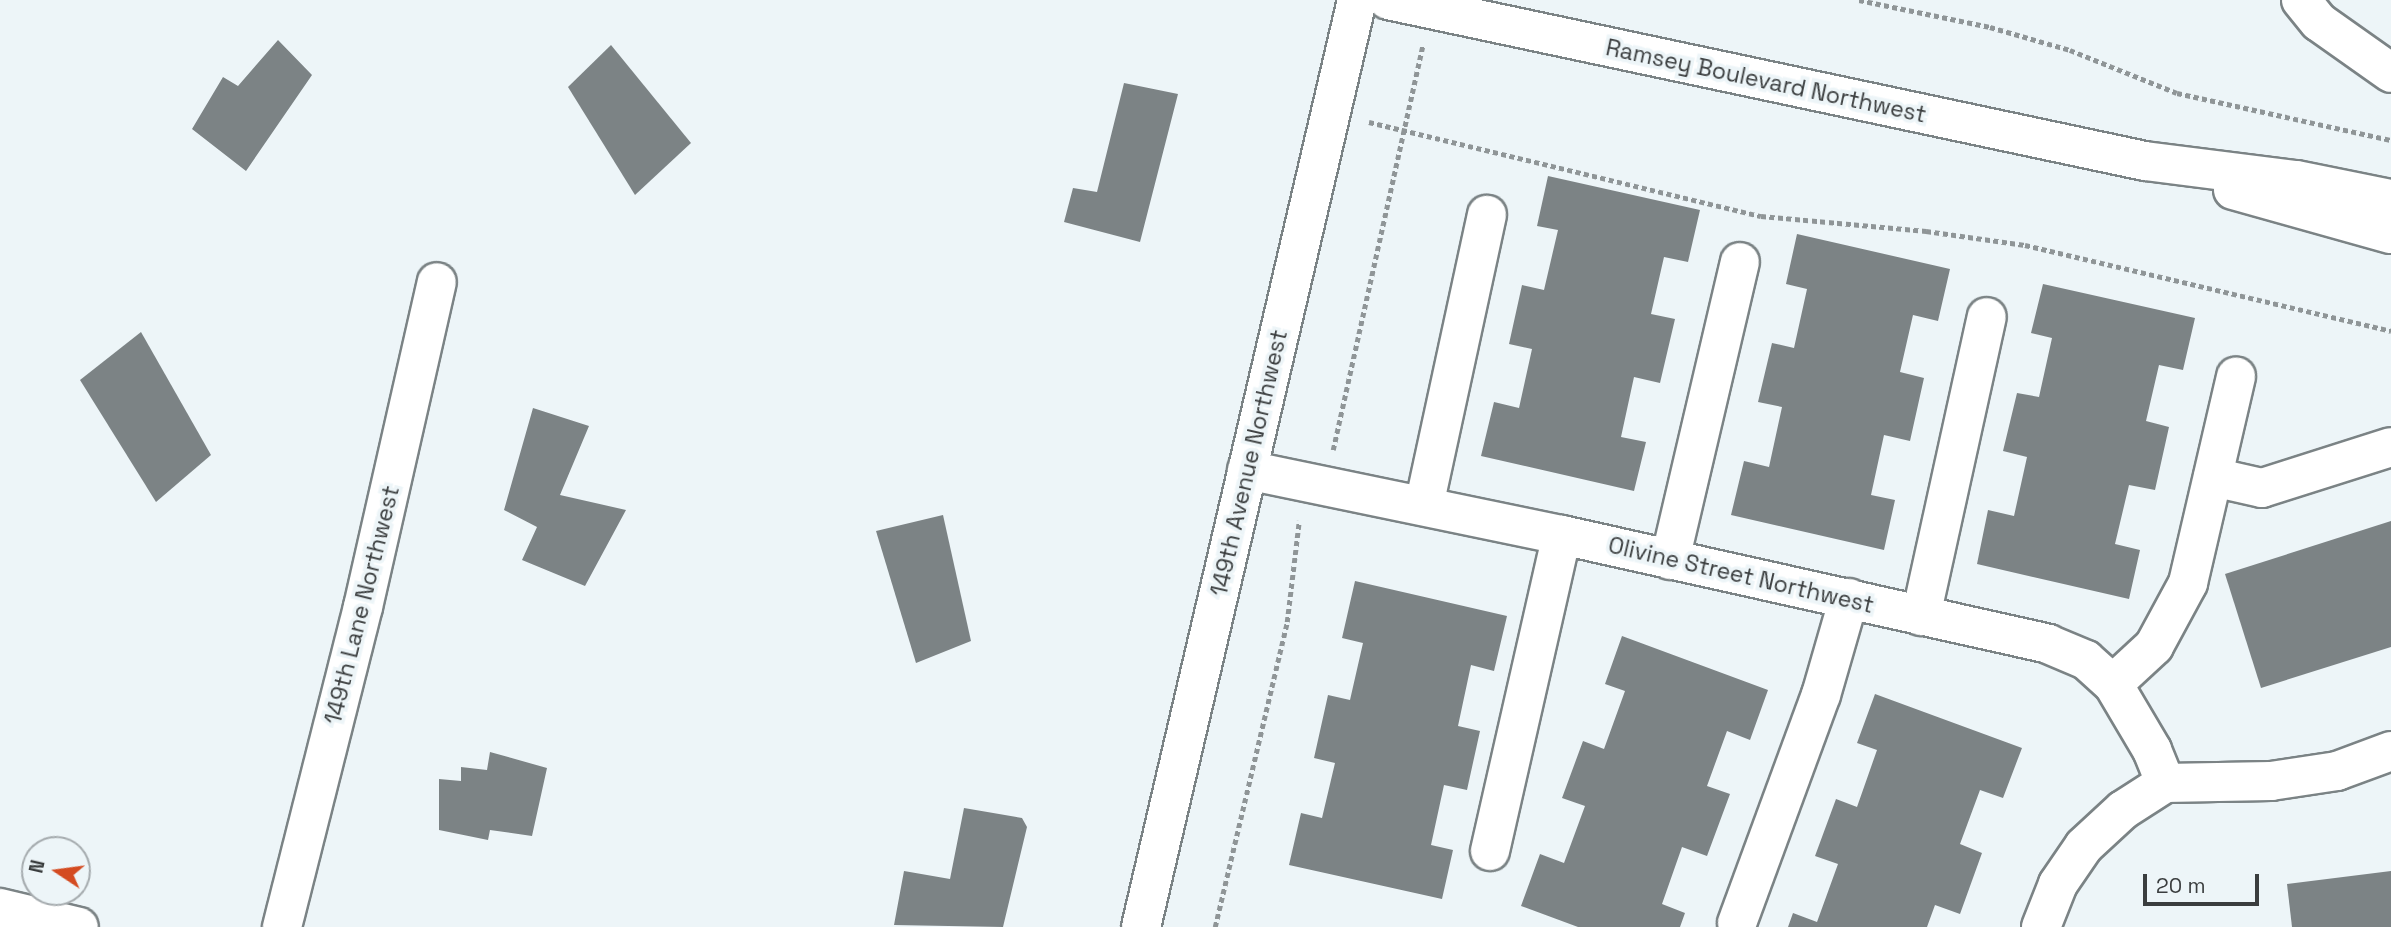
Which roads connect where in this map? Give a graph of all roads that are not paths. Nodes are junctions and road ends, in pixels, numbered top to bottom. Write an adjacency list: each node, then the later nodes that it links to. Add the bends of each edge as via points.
1 (1357, 0): 14 (street, 149th Avenue Northwest)
2 (1388, 0): 5 (street, Ramsey Boulevard Northwest)
3 (2301, 0): 4 (street, via 2319,22)
4 (2391, 73)
5 (2144, 161): 6 (street, Ramsey Boulevard Northwest, via 2296,180); 8 (street, Ramsey Boulevard Northwest)
6 (2391, 199)
7 (1487, 215): 16 (street)
8 (2391, 234)
9 (1740, 262): 18 (street)
10 (437, 282): 28 (street, 149th Lane Northwest, via 363,607)
11 (1987, 317): 20 (street)
12 (2236, 376): 15 (street)
13 (2391, 447): 15 (street, via 2262,488)
14 (1247, 470): 16 (street, Olivine Street Northwest); 29 (street, 149th Avenue Northwest)
15 (2213, 477): 21 (street, via 2188,583 2175,612 2154,646)
16 (1424, 506): 17 (street, Olivine Street Northwest)
17 (1562, 535): 18 (street, Olivine Street Northwest); 24 (street)
18 (1670, 560): 19 (street, Olivine Street Northwest)
19 (1849, 598): 20 (street, Olivine Street Northwest); 26 (street, via 1821,695)
20 (1921, 616): 21 (street, Olivine Street Northwest, via 2048,644 2086,660)
21 (2113, 684): 23 (street, Olivine Street Northwest)
22 (2391, 751): 23 (street, via 2337,771 2271,781)
23 (2165, 783): 30 (street, via 2123,810 2084,846 2058,884)
24 (1489, 851)
25 (0, 908): 27 (street)
26 (1737, 923)
27 (79, 927)
28 (282, 927)
29 (1141, 927)
30 (2040, 927)

